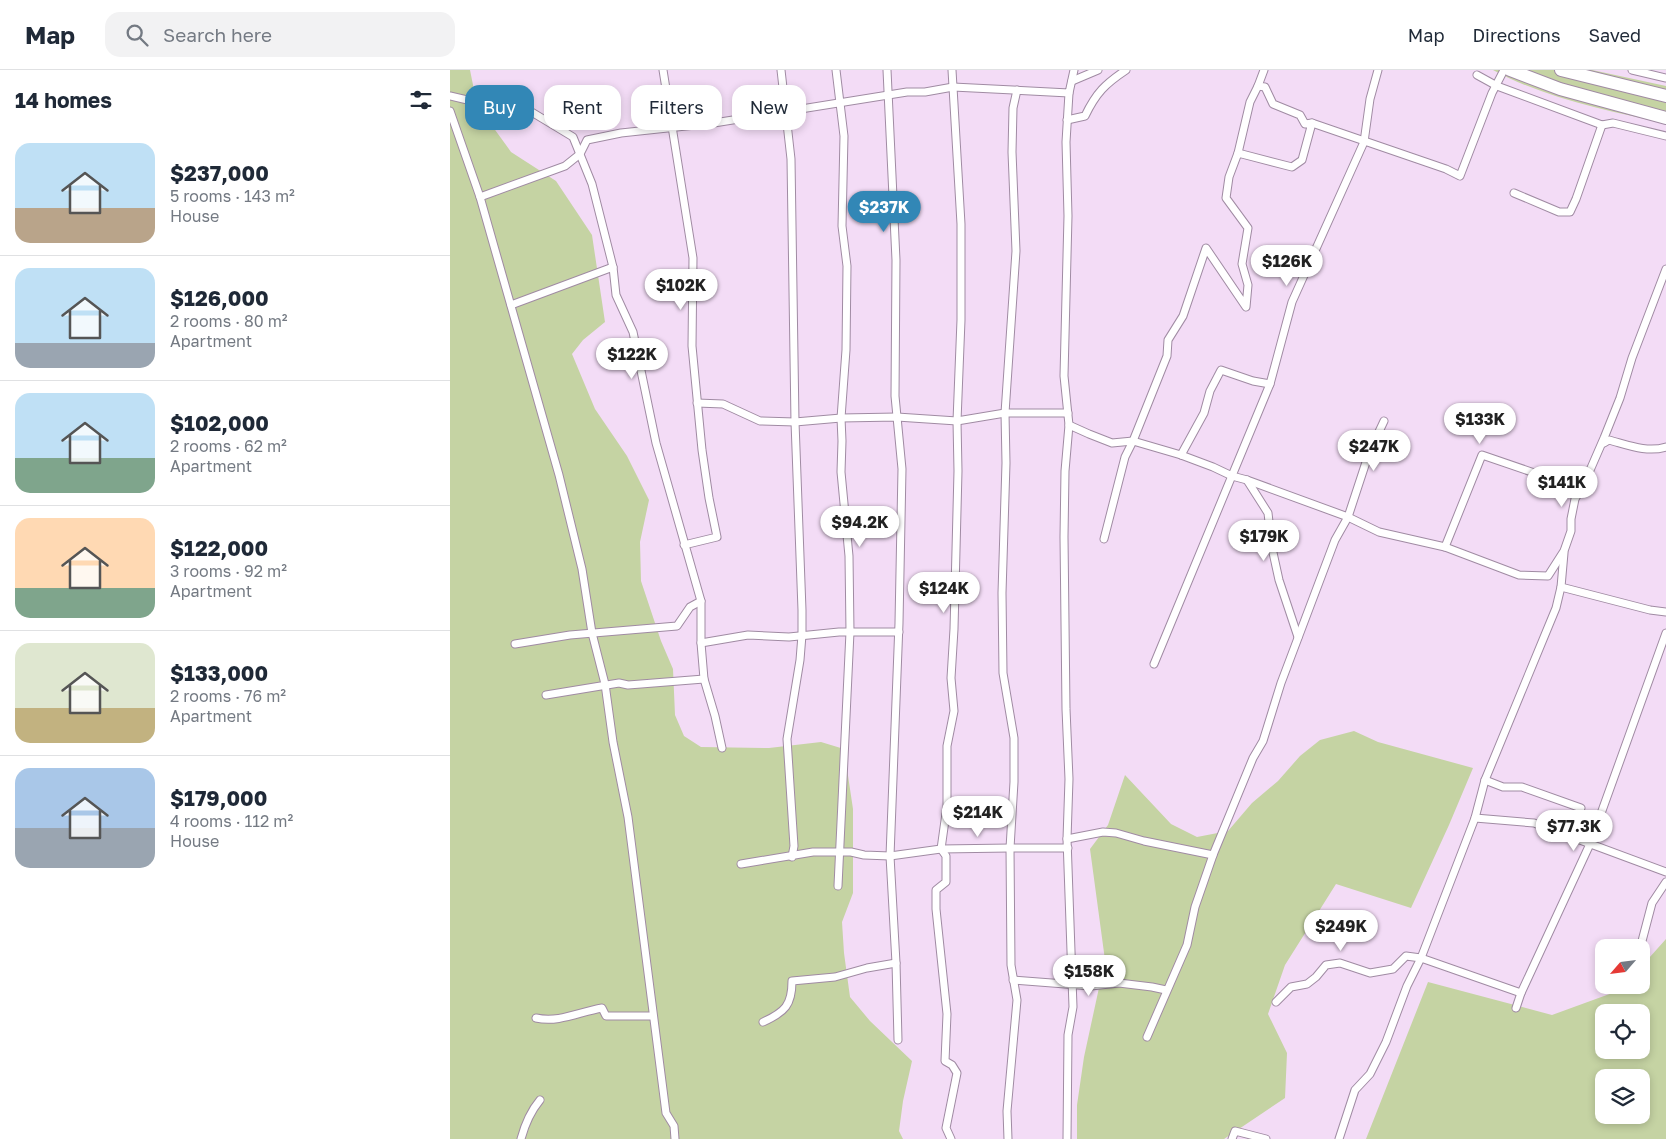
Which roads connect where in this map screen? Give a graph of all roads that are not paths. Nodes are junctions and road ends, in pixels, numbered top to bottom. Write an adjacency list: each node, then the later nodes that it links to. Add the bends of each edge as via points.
1 (662, 70): 18 (street)
2 (781, 70): 19 (street)
3 (836, 70): 27 (street)
4 (887, 70): 24 (street)
5 (952, 70): 21 (street)
6 (1074, 70): 17 (street)
7 (1098, 70): 17 (street)
8 (1126, 70): 31 (street, via 1104,86 1085,116)
9 (1264, 70): 20 (street)
10 (1378, 70): 38 (street)
11 (1504, 70): 38 (street, via 1488,102 1460,176)
12 (1510, 70): 30 (highway, via 1560,89)
13 (1561, 70): 26 (highway)
14 (1632, 70): 16 (street)
15 (1477, 75): 33 (street, via 1497,86)
16 (1666, 78)
17 (1072, 81): 23 (street)
18 (665, 85)
19 (783, 85)
20 (1258, 86): 32 (street, via 1265,87 1273,104 1300,115 1305,124); 39 (street, via 1250,102)
21 (952, 87): 22 (street); 24 (street); 54 (street, via 961,233)
22 (1017, 90): 23 (street); 48 (street, via 1013,108 1012,152 1016,251)
23 (1069, 93): 31 (street)
24 (889, 94): 27 (street); 50 (street, via 896,260)
25 (450, 96): 40 (street, via 530,111 573,136)
26 (1666, 96)
27 (840, 102): 28 (street); 51 (street, via 844,136 842,226 847,266 846,358)
28 (806, 107)
29 (450, 111): 42 (street)
30 (1666, 118)
31 (1067, 120): 49 (street, via 1064,376)
32 (1312, 123): 38 (street); 39 (street, via 1302,160 1292,167)
33 (1602, 125): 37 (street, via 1613,124); 41 (street, via 1570,212 1558,212)
34 (652, 130): 40 (street, via 587,140)
35 (672, 130): 47 (street, via 693,258 692,346)
36 (788, 130): 53 (street, via 793,207)
37 (1666, 136)
38 (1364, 142): 46 (street, via 1292,302)
39 (1238, 153): 56 (street, via 1229,177 1226,198 1248,228 1242,264 1248,285 1246,307 1206,248 1183,316 1168,340 1166,356)
40 (580, 154): 42 (street, via 564,166); 43 (street, via 592,184)
41 (1514, 193)
42 (480, 197): 45 (street)
43 (613, 267): 45 (street); 65 (street, via 616,294 633,332 656,443)
44 (1666, 269): 62 (street, via 1620,398)
45 (511, 305): 73 (street, via 559,475 582,569)
46 (1270, 384): 59 (street, via 1221,370); 60 (street)
47 (697, 402): 53 (street, via 723,404 760,421); 65 (street, via 717,537)
48 (1005, 413): 49 (street); 54 (street); 88 (street, via 1003,674 1014,738)
49 (1068, 413): 55 (street)
50 (897, 417): 51 (street); 54 (street); 71 (street, via 902,469)
51 (841, 418): 53 (street); 97 (street, via 850,632)
52 (1384, 421): 63 (street, via 1369,453)
53 (795, 422): 74 (street)
54 (957, 422): 90 (street, via 951,678 954,711 947,746)
55 (1069, 425): 56 (street, via 1112,443); 86 (street, via 1064,538 1069,779)
56 (1133, 441): 59 (street); 64 (street, via 1125,457)
57 (1604, 443): 58 (street, via 1609,440 1657,450)
58 (1666, 447)
59 (1182, 456): 60 (street)
60 (1232, 476): 61 (street); 78 (street)
61 (1247, 480): 63 (street); 75 (street, via 1268,512 1279,580)
62 (1581, 489): 66 (street, via 1482,455); 67 (street, via 1575,498 1571,531)
63 (1348, 517): 66 (street, via 1379,532); 75 (street, via 1335,540)
64 (1104, 539)
65 (684, 545): 69 (street)
66 (1444, 547): 67 (street, via 1519,575 1548,576)
67 (1564, 550): 68 (street)
68 (1561, 587): 70 (street); 83 (street, via 1556,608)
69 (701, 601): 73 (street, via 690,606 677,626); 76 (street)
70 (1664, 613)
71 (899, 632): 74 (street); 92 (street)
72 (1666, 632): 87 (street)
73 (592, 633): 77 (street); 80 (street)
74 (802, 635): 76 (street, via 748,635); 93 (street, via 788,739)
75 (1298, 637): 91 (street, via 1263,741)
76 (701, 643): 79 (street)
77 (515, 644)
78 (1154, 664)
79 (704, 679): 80 (street); 82 (street)
80 (605, 684): 81 (street); 107 (street, via 628,817)
81 (546, 695)
82 (722, 748)
83 (1485, 780): 84 (street, via 1502,787 1522,787); 85 (street)
84 (1581, 808)
85 (1475, 818): 87 (street, via 1534,823); 99 (street)
86 (1067, 839): 89 (street); 91 (street, via 1103,832 1116,833 1144,842)
87 (1590, 844): 95 (street); 104 (street)
88 (1010, 848): 89 (street); 90 (street); 101 (street, via 1011,965)
89 (1068, 848): 102 (street)
90 (942, 849): 92 (street); 115 (street, via 946,856 946,882 936,890 936,909 946,1014 945,1061 957,1073 946,1128)
91 (1213, 855): 103 (street, via 1195,906 1187,945)
92 (890, 856): 93 (street, via 813,852); 100 (street)
93 (792, 857): 94 (street)
94 (741, 864)
95 (1666, 872)
96 (1666, 882): 98 (street, via 1652,903)
97 (838, 886)
98 (1643, 939)
99 (1420, 958): 104 (street); 105 (street, via 1406,956 1393,969 1370,973 1340,962 1326,965 1312,981 1291,987); 120 (street, via 1386,1042 1370,1074 1355,1090)
100 (896, 963): 109 (street, via 834,977 792,981 791,1000 780,1012); 111 (street)
101 (1014, 980): 102 (street); 116 (street, via 1017,1000 1007,1111)
102 (1073, 984): 103 (street, via 1119,983); 117 (street, via 1068,1035)
103 (1166, 990): 110 (street)
104 (1521, 993): 106 (street)
105 (1276, 1002)
106 (1516, 1008)
107 (652, 1016): 108 (street, via 606,1016 602,1008 566,1018); 114 (street, via 666,1113 674,1126)
108 (536, 1018)
109 (763, 1022)
110 (1147, 1037)
111 (898, 1040)
112 (540, 1100): 113 (street, via 525,1124)
113 (521, 1139)
114 (675, 1139)
115 (951, 1139)
116 (1008, 1139)
117 (1067, 1139)
118 (1232, 1139): 119 (street, via 1235,1131)
119 (1266, 1139)
120 (1339, 1139)

